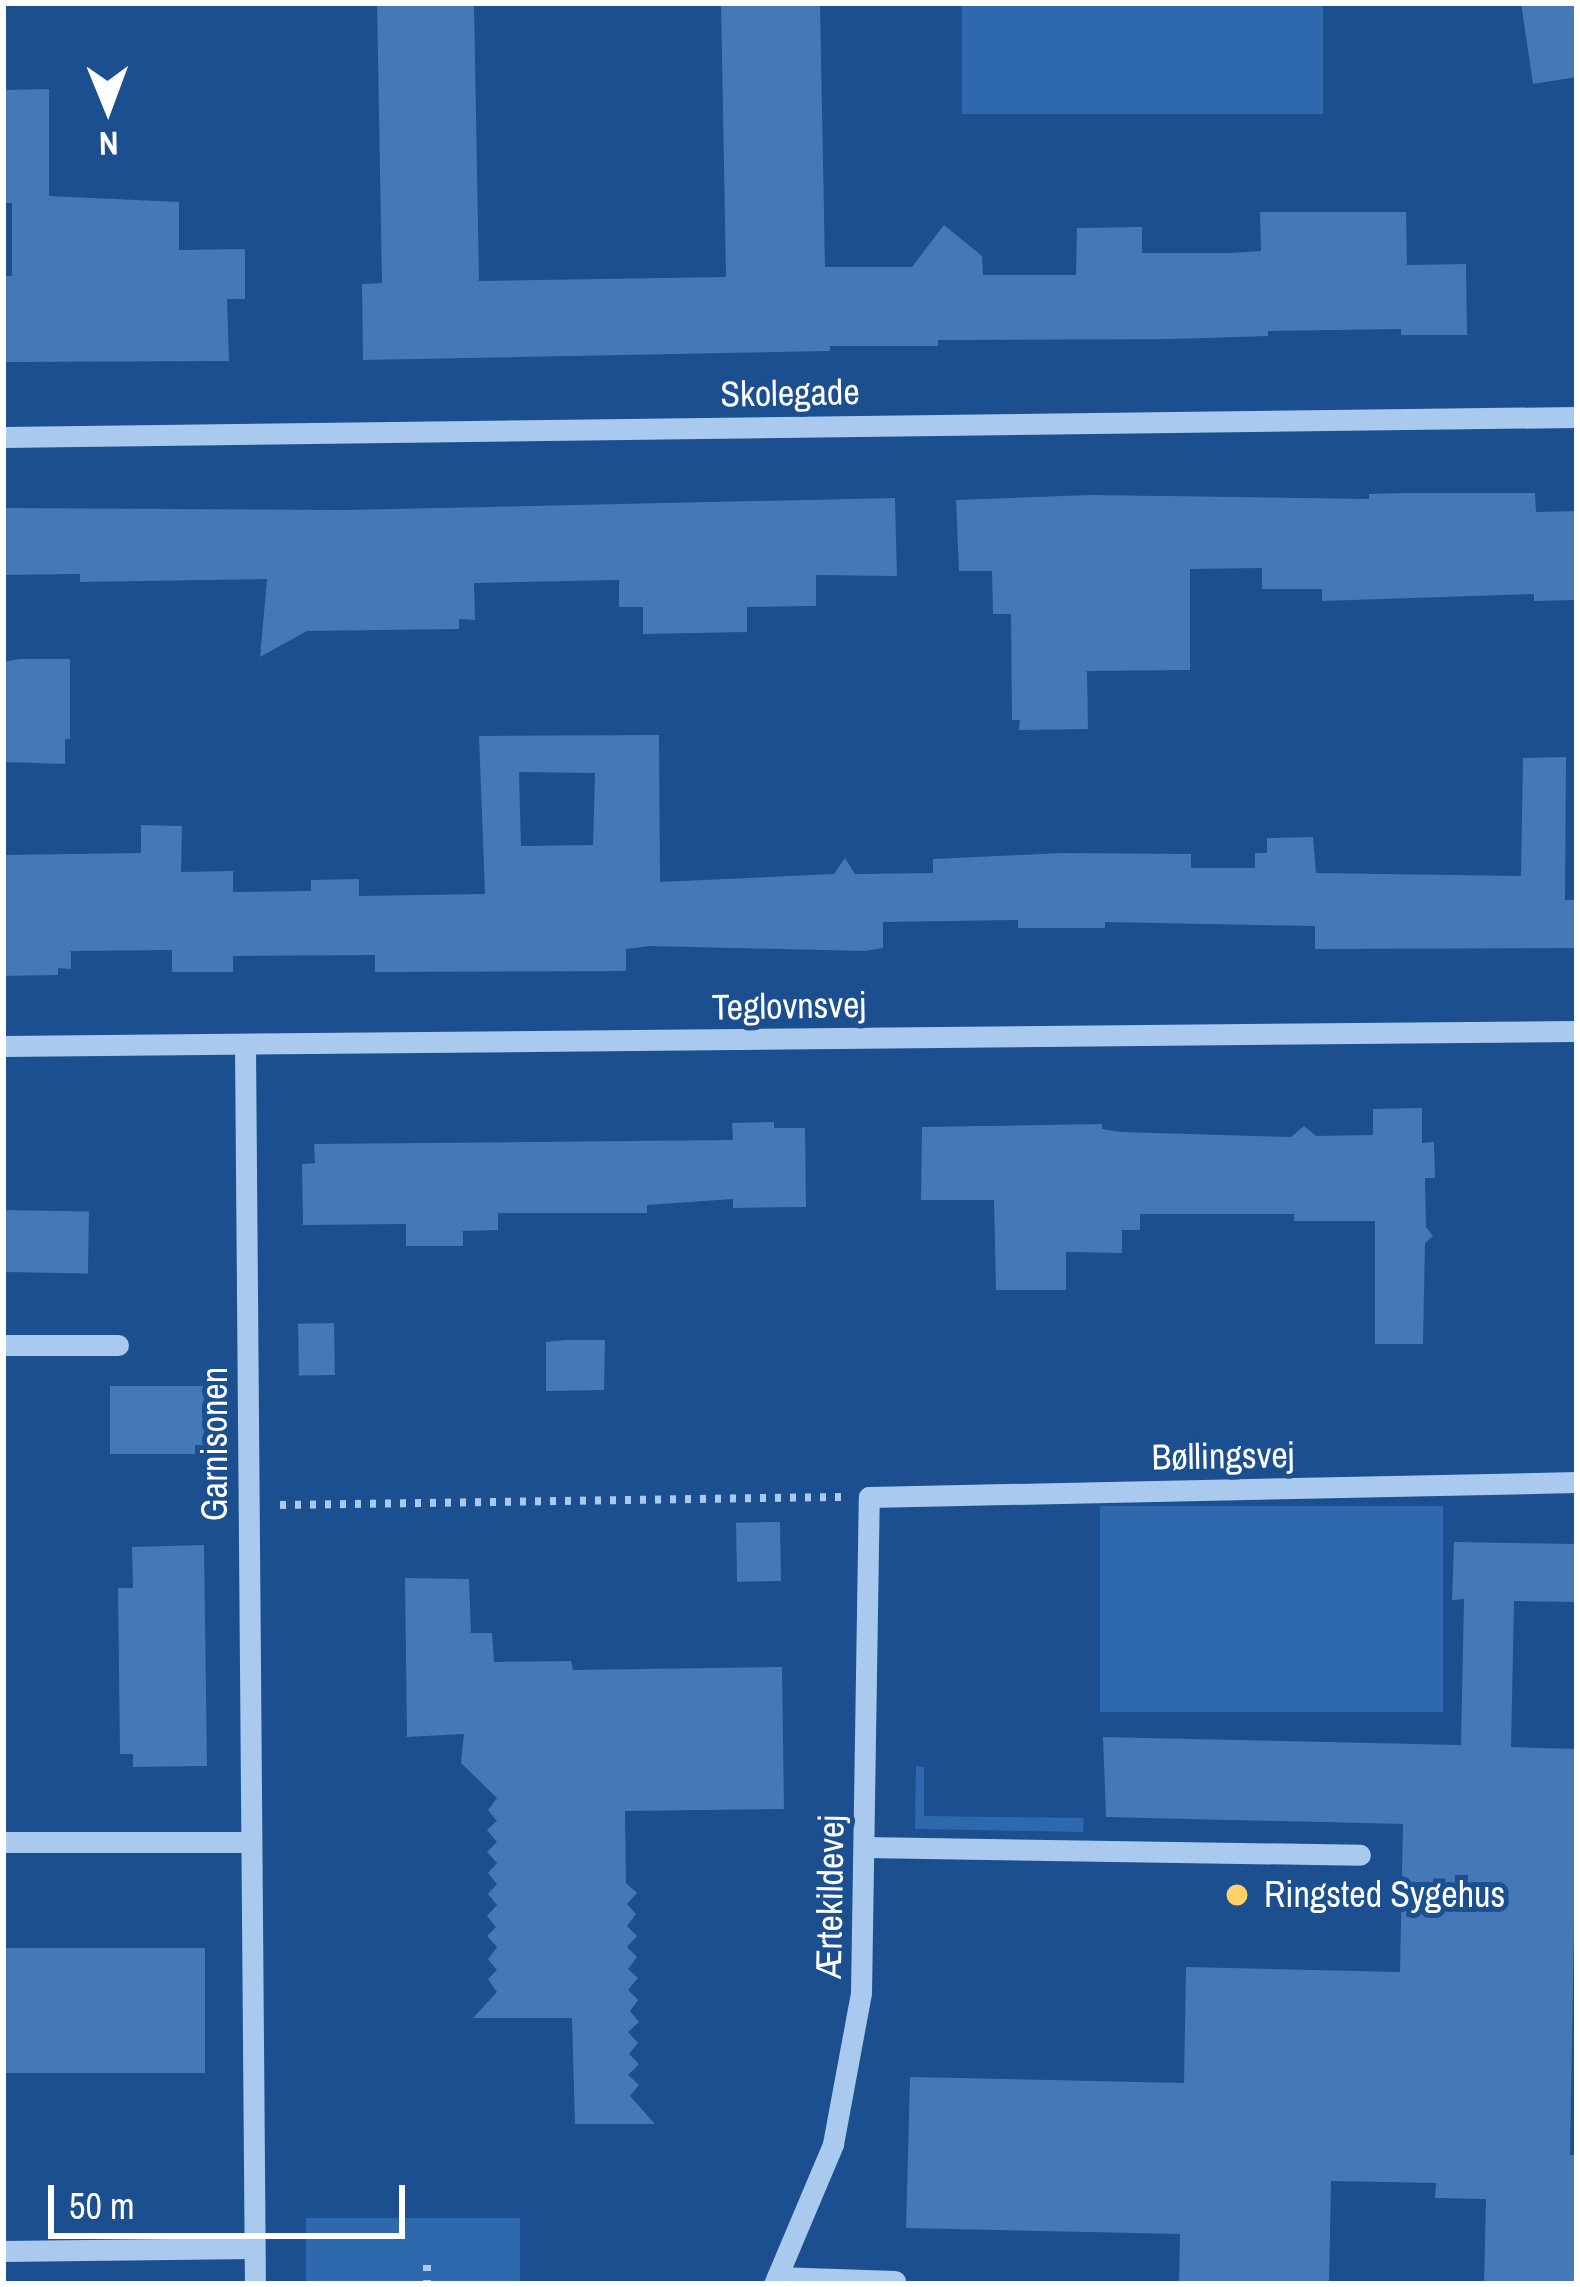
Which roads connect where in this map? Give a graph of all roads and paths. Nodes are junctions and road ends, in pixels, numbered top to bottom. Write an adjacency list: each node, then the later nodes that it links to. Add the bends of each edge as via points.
1 (1577, 418): 2 (street, Skolegade)
2 (3, 437)
3 (1577, 1030): 4 (street, Teglovnsvej)
4 (244, 1045): 5 (street, Teglovnsvej); 10 (street, Garnisonen)
5 (3, 1046)
6 (3, 1345): 7 (street)
7 (118, 1345)
8 (1577, 1482): 9 (street, Bøllingsvej)
9 (869, 1497): 10 (path); 13 (street, Ærtekildevej)
10 (248, 1505): 12 (street, Garnisonen)
11 (3, 1842): 12 (street)
12 (251, 1842): 15 (street, Garnisonen)
13 (864, 1847): 14 (street); 18 (street, Ærtekildevej, via 861,1993 833,2144)
14 (1360, 1856)
15 (254, 2248): 16 (street); 20 (street, Garnisonen)
16 (3, 2251)
17 (427, 2265): 21 (path)
18 (776, 2280): 19 (street)
19 (895, 2281)
20 (255, 2284)
21 (427, 2284)

